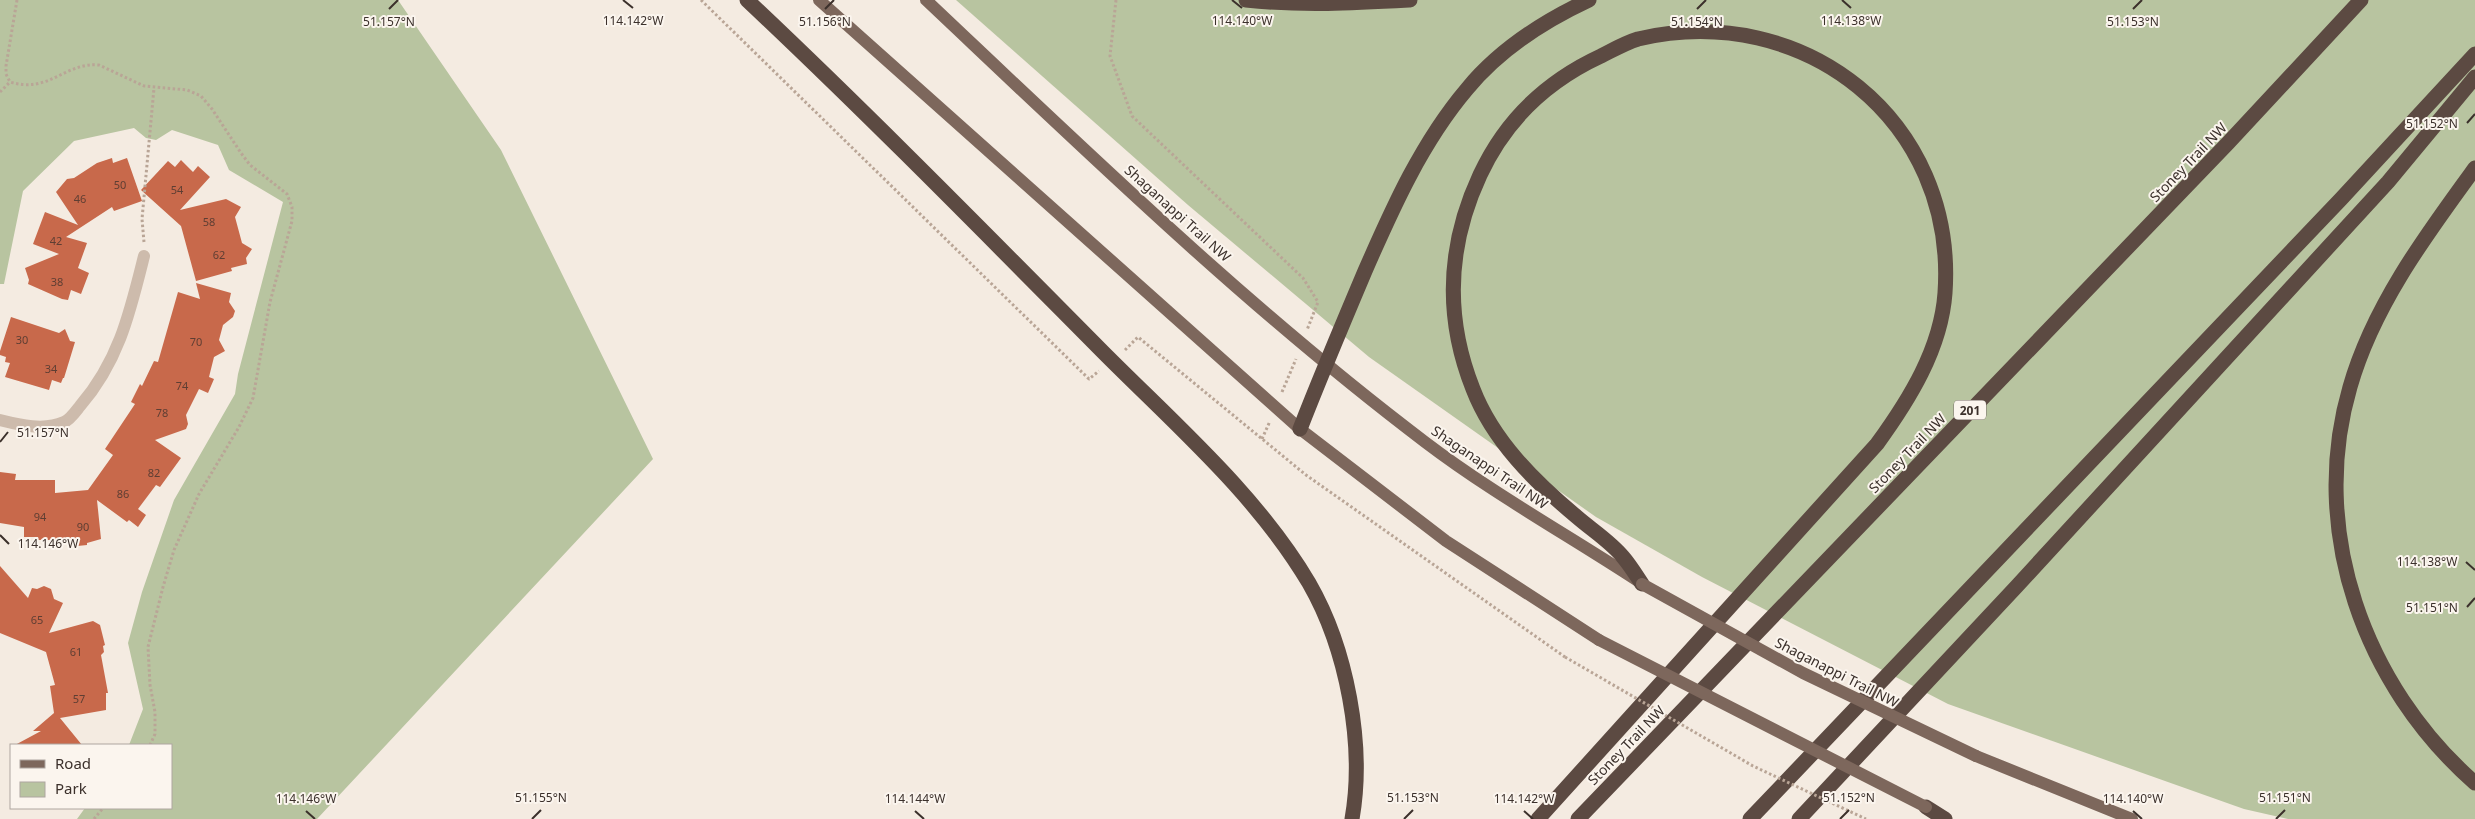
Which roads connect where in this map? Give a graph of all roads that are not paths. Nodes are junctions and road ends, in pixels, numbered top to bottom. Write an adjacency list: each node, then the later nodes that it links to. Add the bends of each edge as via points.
1 (747, 0): 18 (highway, via 999,246 1232,482 1276,533 1330,624 1344,673 1357,766)
2 (818, 0): 14 (main road)
3 (926, 0): 12 (main road, Shaganappi Trail NW, via 1155,213)
4 (1246, 0): 5 (highway, via 1318,4)
5 (1410, 0)
6 (1589, 0): 12 (highway, via 1517,42 1468,87 1447,114 1422,153 1384,228)
7 (2360, 0): 20 (highway, Stoney Trail NW / 201, via 2228,143)
8 (2475, 54): 21 (highway)
9 (2475, 77): 22 (highway, via 2388,182)
10 (2475, 168): 16 (highway, via 2429,230 2370,336 2350,385 2340,426 2336,469 2346,574 2361,620 2386,675 2414,716 2440,749)
11 (144, 256): 13 (street, via 127,323 116,351 91,392 66,422 38,428)
12 (1325, 364): 14 (highway); 15 (main road, Shaganappi Trail NW, via 1427,444)
13 (0, 420)
14 (1300, 429): 17 (main road, bridge, via 1446,540 1599,640)
15 (1642, 584): 19 (highway, via 1622,555 1533,478 1487,418 1474,390 1456,333 1452,272 1469,198 1502,135 1527,105 1560,78 1635,40 1714,29 1793,47 1830,66 1859,85 1900,127 1918,156 1936,198 1945,247 1945,295 1935,337 1920,376 1900,413 1877,444); 25 (main road, Shaganappi Trail NW, bridge, via 1803,673 1976,756)
16 (2475, 783)
17 (1926, 808): 23 (highway); 24 (main road)
18 (1352, 819)
19 (1538, 819)
20 (1578, 819)
21 (1750, 819)
22 (1799, 819)
23 (1945, 819)
24 (1954, 819)
25 (2132, 819)

